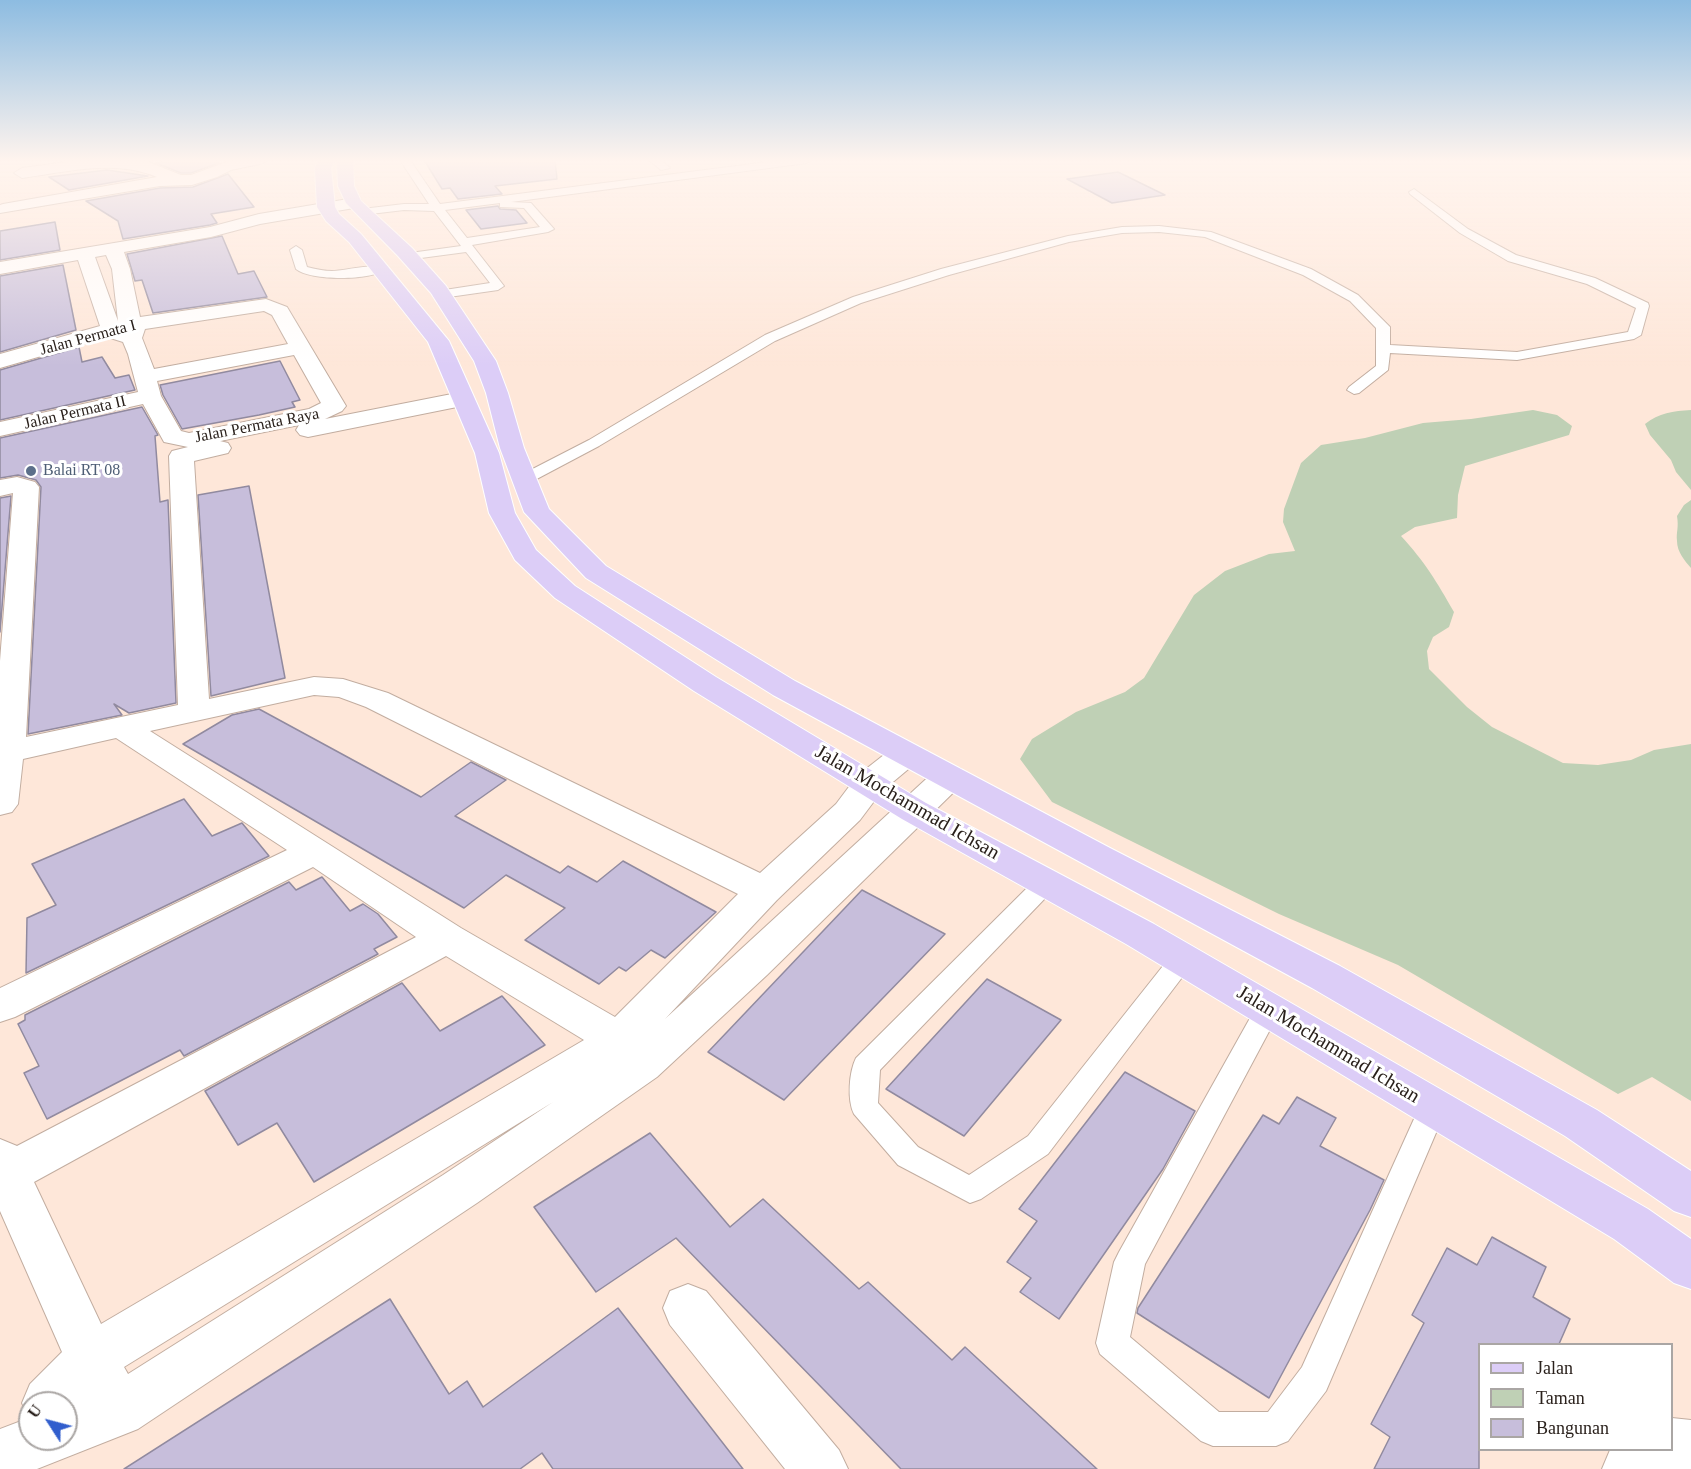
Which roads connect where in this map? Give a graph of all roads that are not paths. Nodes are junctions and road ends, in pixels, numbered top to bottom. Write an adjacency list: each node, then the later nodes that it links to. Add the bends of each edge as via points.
1 (266, 229): 8 (street, via 211,232)
2 (351, 229): 13 (main road, Jalan Mochammad Ichsan)
3 (369, 229): 11 (main road, Jalan Mochammad Ichsan)
4 (455, 229): 7 (lane)
5 (548, 229): 7 (lane)
6 (1461, 229): 18 (lane, via 1512,258 1591,281 1643,306 1634,335 1517,356)
7 (468, 245): 11 (lane); 14 (lane, via 498,286)
8 (113, 249): 10 (street); 16 (street, Jalan Permata Raya, via 121,269)
9 (296, 250): 13 (lane, via 302,268 318,274 333,276)
10 (84, 255): 12 (street); 16 (street, Jalan Permata Raya)
11 (410, 257): 14 (main road, Jalan Mochammad Ichsan)
12 (0, 268)
13 (380, 269): 23 (main road, Jalan Mochammad Ichsan, via 438,341)
14 (442, 294): 21 (main road, Jalan Mochammad Ichsan)
15 (212, 312): 16 (street, Jalan Permata I); 17 (street, Jalan Permata Raya, via 260,305 274,307 280,311)
16 (129, 329): 19 (street, Jalan Permata I); 24 (street, Jalan Permata Raya)
17 (299, 348): 24 (street, Jalan Permata II); 24 (street, Jalan Permata Raya, via 334,406 315,416 177,439 172,437)
18 (1383, 349): 25 (lane, via 1383,367); 28 (lane, via 1383,327 1354,298 1307,272 1207,234 1159,229 1111,232 1068,239 857,300 770,338 594,443)
19 (26, 360): 20 (street, Jalan Permata I); 22 (street, Jalan Permata I)
20 (0, 361)
21 (485, 361): 23 (main road); 28 (main road, Jalan Mochammad Ichsan)
22 (0, 369)
23 (449, 369): 26 (main road, Jalan Mochammad Ichsan)
24 (148, 386): 27 (street, Jalan Permata II)
25 (1354, 390)
26 (462, 399): 30 (street, via 181,456); 35 (main road, Jalan Mochammad Ichsan, via 487,453 502,513 525,554 565,592 705,684)
27 (0, 429)
28 (525, 479): 33 (main road, Jalan Mochammad Ichsan, via 537,512 596,572 784,688)
29 (0, 488): 32 (street, via 26,487 12,716)
30 (194, 712): 31 (street); 40 (street, via 314,686 343,688 378,700)
31 (121, 727): 32 (street); 38 (street)
32 (3, 753): 36 (street)
33 (906, 754): 34 (main road, Jalan Mochammad Ichsan); 35 (street)
34 (949, 777): 37 (street); 48 (main road, Jalan Mochammad Ichsan, via 1326,977 1581,1122)
35 (869, 784): 37 (main road, Jalan Mochammad Ichsan); 40 (street, via 848,812)
36 (0, 804)
37 (914, 811): 39 (main road, Jalan Mochammad Ichsan); 53 (street, via 642,1065 460,1189)
38 (315, 851): 41 (street); 43 (street)
39 (1046, 883): 42 (main road, Jalan Mochammad Ichsan); 42 (lane, via 866,1065 864,1106 908,1156 970,1190 1038,1145)
40 (764, 891): 45 (street)
41 (447, 938): 45 (street); 47 (street)
42 (1183, 959): 44 (main road, Jalan Mochammad Ichsan)
43 (0, 1006)
44 (1268, 1009): 46 (main road, Jalan Mochammad Ichsan); 46 (lane, via 1130,1262 1112,1343 1213,1429 1276,1429 1314,1379)
45 (619, 1040): 51 (street)
46 (1433, 1107): 49 (main road, Jalan Mochammad Ichsan, via 1631,1224)
47 (3, 1167): 51 (street)
48 (1691, 1196)
49 (1691, 1267)
50 (688, 1308): 61 (street)
51 (91, 1359): 52 (street); 53 (street)
52 (60, 1391)
53 (119, 1410): 54 (street)
54 (78, 1426)
55 (18, 1436): 60 (street)
56 (1673, 1445): 57 (street)
57 (1691, 1447)
58 (18, 1449): 60 (street)
59 (1648, 1451): 62 (street, via 1633,1461)
60 (0, 1455)
61 (820, 1469)
62 (1630, 1469)

